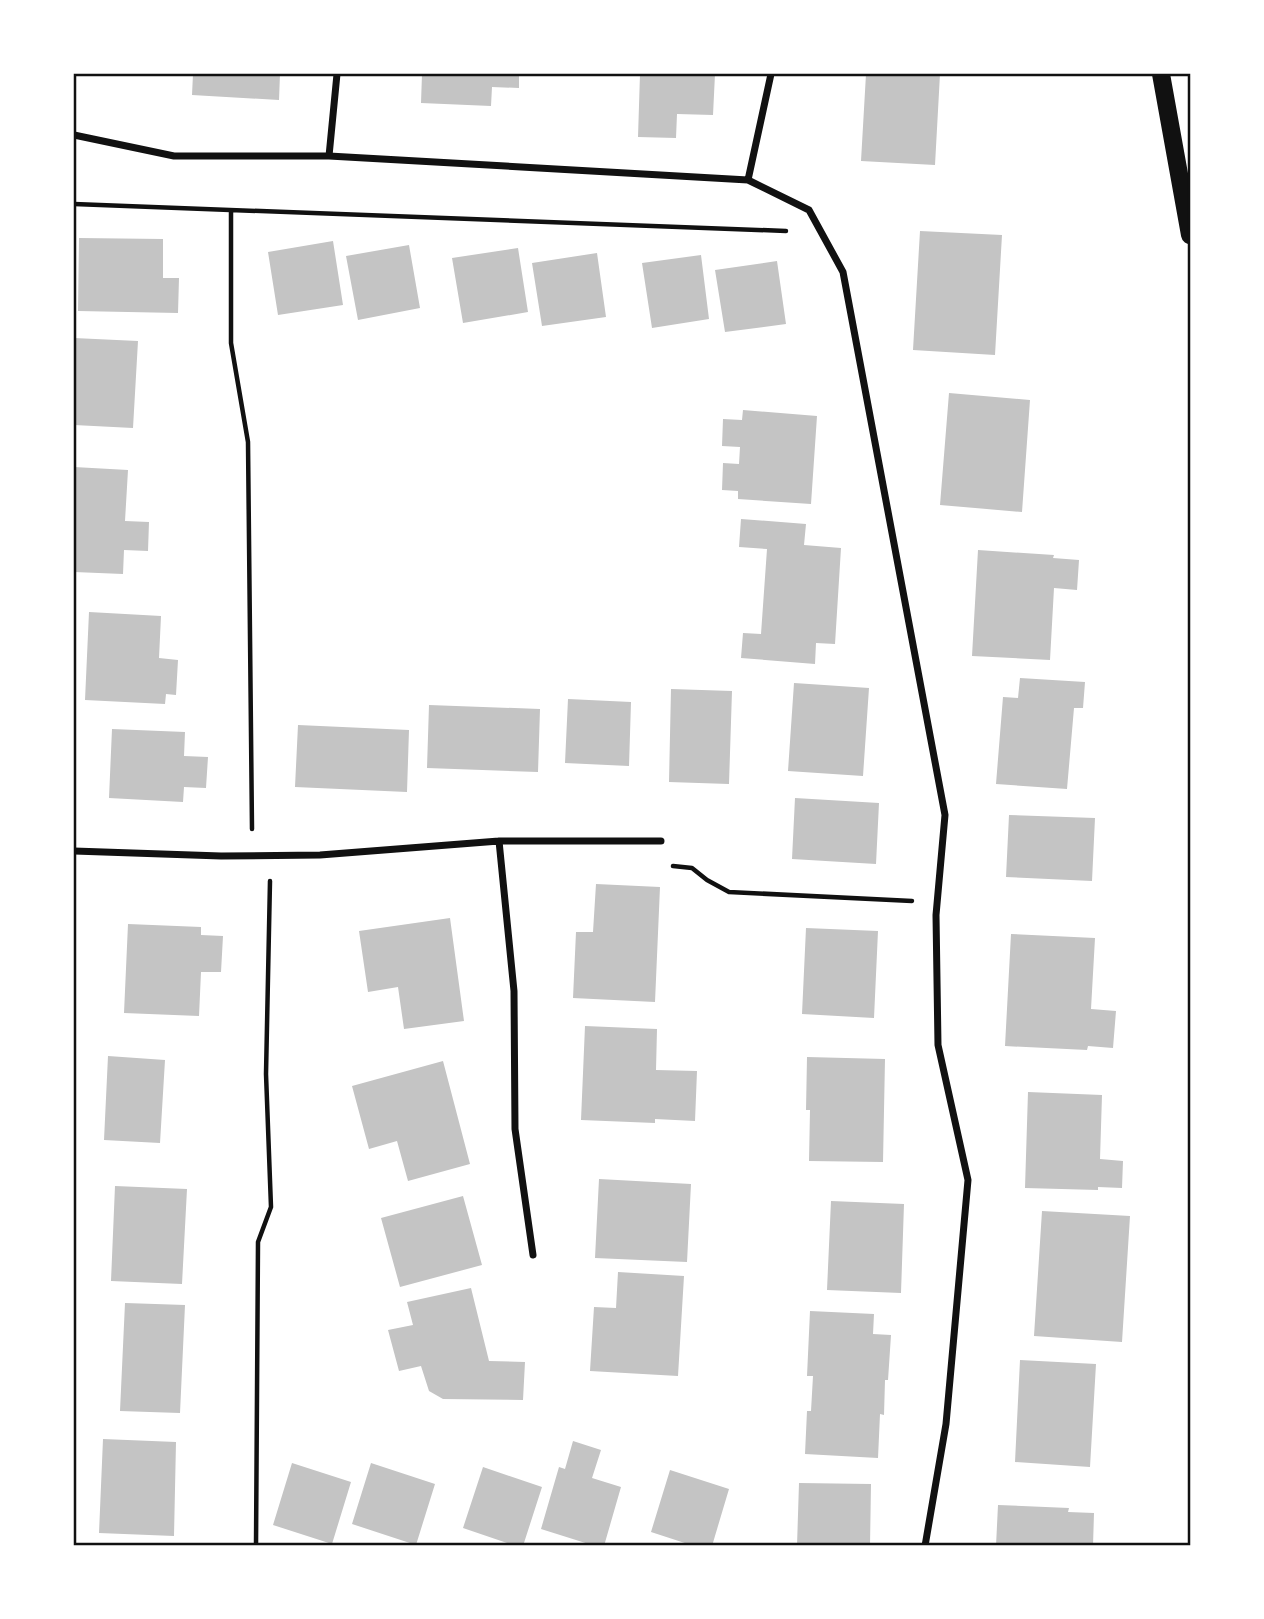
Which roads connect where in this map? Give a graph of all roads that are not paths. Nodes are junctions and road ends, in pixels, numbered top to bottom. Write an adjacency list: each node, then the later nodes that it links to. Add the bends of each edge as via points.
1 (337, 74): 5 (street)
2 (771, 74): 6 (street)
3 (1161, 74): 7 (main road)
4 (74, 135): 5 (street, via 174,156)
5 (330, 156): 6 (street)
6 (748, 180): 12 (street, via 809,210 843,272 945,815 937,903 938,1045 968,1180 946,1424)
7 (1191, 235)
8 (499, 841): 9 (street); 10 (street, via 320,855); 11 (street, via 514,990 515,1129)
9 (661, 841)
10 (74, 851)
11 (533, 1255)
12 (925, 1545)

